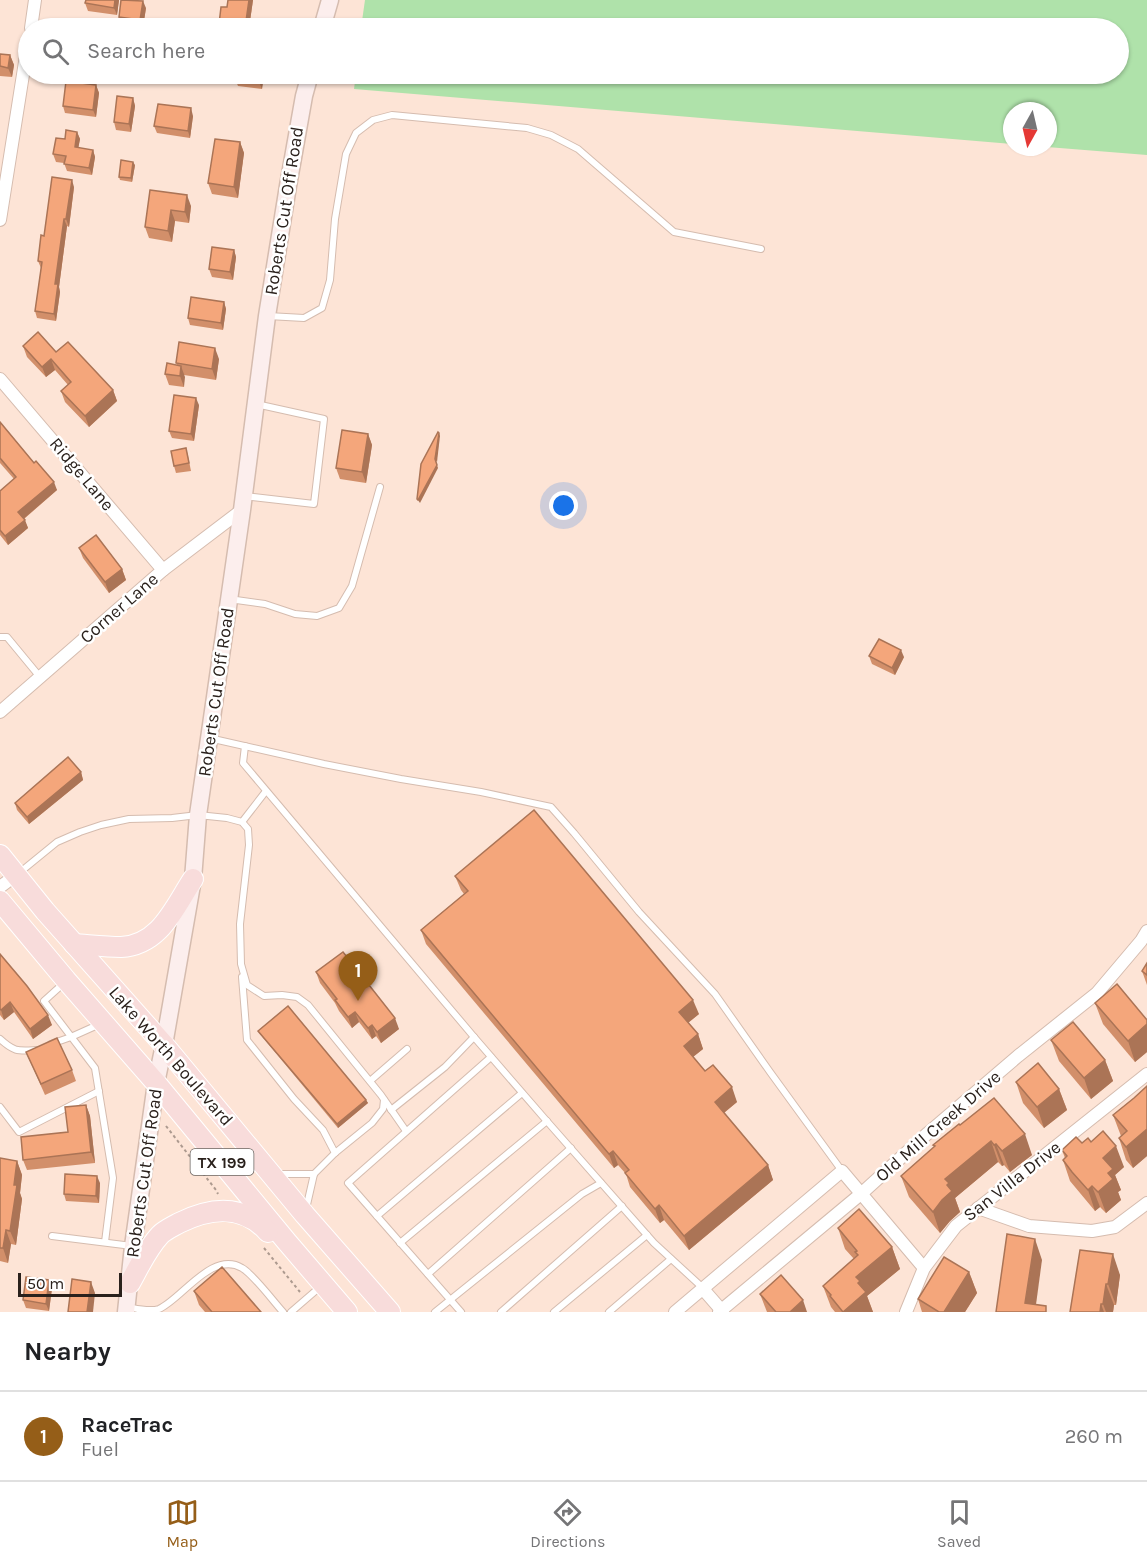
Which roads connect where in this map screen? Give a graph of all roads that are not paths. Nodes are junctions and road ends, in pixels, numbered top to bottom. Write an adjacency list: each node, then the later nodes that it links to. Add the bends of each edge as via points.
1 (34, 0): 3 (street)
2 (330, 0): 4 (street)
3 (31, 18)
4 (325, 18)
5 (22, 84): 7 (street)
6 (307, 84): 9 (street, Roberts Cut Off Road)
7 (0, 220)
8 (761, 249): 9 (lane, via 674,232 579,149 551,135 527,128 392,115 373,120 356,133 346,154 330,280 322,308 304,318)
9 (267, 316): 11 (street, Roberts Cut Off Road)
10 (0, 378): 14 (street, Ridge Lane)
11 (255, 404): 13 (street, Roberts Cut Off Road); 13 (lane, via 324,418 314,504)
12 (380, 488): 15 (lane, via 352,586 339,608 317,616)
13 (243, 503): 14 (street, Corner Lane); 15 (street, Roberts Cut Off Road)
14 (163, 570): 17 (street, Corner Lane)
15 (229, 599): 19 (street, Roberts Cut Off Road)
16 (0, 637): 17 (lane, via 7,637)
17 (40, 677): 18 (street, Corner Lane)
18 (0, 712)
19 (209, 738): 20 (lane); 22 (street, Roberts Cut Off Road)
20 (245, 746): 21 (lane, via 243,763); 54 (lane, via 551,807 639,912 715,994)
21 (266, 791): 23 (lane); 37 (lane)
22 (198, 816): 23 (lane); 25 (lane, via 129,819 101,825 57,842); 26 (street, Roberts Cut Off Road)
23 (242, 822): 33 (lane, via 248,829 249,845 240,924)
24 (0, 855): 25 (main road, TX 199)
25 (16, 875): 27 (street); 32 (main road, Lake Worth Boulevard / TX 199)
26 (193, 879): 32 (main road, via 151,938 122,947); 39 (street, Roberts Cut Off Road)
27 (0, 887)
28 (0, 901): 30 (main road, TX 199)
29 (0, 924): 30 (main road)
30 (24, 930): 34 (main road, Lake Worth Boulevard / TX 199)
31 (1147, 931): 58 (street, Old Mill Creek Drive, via 1096,993 1009,1063)
32 (74, 944): 39 (main road, Lake Worth Boulevard / TX 199)
33 (241, 964): 43 (lane, via 247,985 264,996 297,997 308,1005); 53 (lane, via 247,1040 323,1130)
34 (66, 980): 35 (main road, Lake Worth Boulevard / TX 199); 36 (lane, via 44,1001)
35 (103, 1023): 36 (lane); 44 (main road, Lake Worth Boulevard / TX 199)
36 (71, 1037): 38 (lane, via 36,1050 15,1051); 45 (lane, via 95,1068)
37 (474, 1037): 41 (lane); 49 (lane, via 445,1067)
38 (0, 1039)
39 (164, 1046): 44 (street, Roberts Cut Off Road); 55 (main road, Lake Worth Boulevard / TX 199)
40 (407, 1049): 43 (lane)
41 (490, 1057): 46 (lane); 51 (lane)
42 (1147, 1074): 61 (street, San Villa Drive)
43 (370, 1081): 47 (lane)
44 (156, 1083): 67 (main road, Lake Worth Boulevard / TX 199); 69 (street, Roberts Cut Off Road)
45 (99, 1091): 48 (lane, via 19,1132); 66 (lane, via 113,1178)
46 (522, 1092): 50 (lane); 63 (lane)
47 (384, 1100): 49 (lane); 53 (lane, via 380,1115)
48 (0, 1107)
49 (391, 1110): 51 (lane)
50 (547, 1121): 52 (lane); 68 (lane)
51 (406, 1131): 63 (lane, via 348,1183)
52 (571, 1148): 57 (lane); 72 (lane)
53 (335, 1153): 56 (lane)
54 (842, 1171): 58 (street); 75 (street)
55 (272, 1174): 56 (lane); 62 (main road, Lake Worth Boulevard / TX 199)
56 (314, 1174): 62 (lane)
57 (601, 1183): 60 (lane); 76 (lane)
58 (862, 1193): 71 (street); 78 (street, Old Mill Creek Drive)
59 (1147, 1203): 61 (street, via 1114,1227 1092,1232 1029,1226)
60 (622, 1206): 64 (lane); 85 (lane)
61 (978, 1208): 71 (street, San Villa Drive, via 956,1226)
62 (305, 1215): 82 (main road, Lake Worth Boulevard / TX 199)
63 (377, 1216): 68 (lane)
64 (647, 1235): 70 (lane); 86 (lane)
65 (52, 1236): 66 (lane)
66 (105, 1242): 69 (lane)
67 (287, 1242): 73 (main road, via 271,1236 246,1215 214,1211 187,1219 160,1234); 74 (main road, Lake Worth Boulevard / TX 199)
68 (400, 1243): 72 (lane)
69 (133, 1246): 73 (street, Roberts Cut Off Road)
70 (671, 1259): 75 (lane); 87 (lane)
71 (924, 1268): 89 (street, San Villa Drive)
72 (428, 1274): 76 (lane)
73 (130, 1283): 77 (street, Roberts Cut Off Road)
74 (324, 1284): 80 (lane); 81 (main road, Lake Worth Boulevard / TX 199)
75 (703, 1289): 78 (street); 88 (street)
76 (450, 1300): 83 (lane); 84 (lane)
77 (126, 1310): 79 (lane, via 158,1310 202,1274 233,1264 243,1268)
78 (721, 1311)
79 (283, 1312)
80 (291, 1312)
81 (347, 1312)
82 (390, 1312)
83 (435, 1312)
84 (460, 1312)
85 (501, 1312)
86 (554, 1312)
87 (609, 1312)
88 (675, 1312)
89 (906, 1312)

